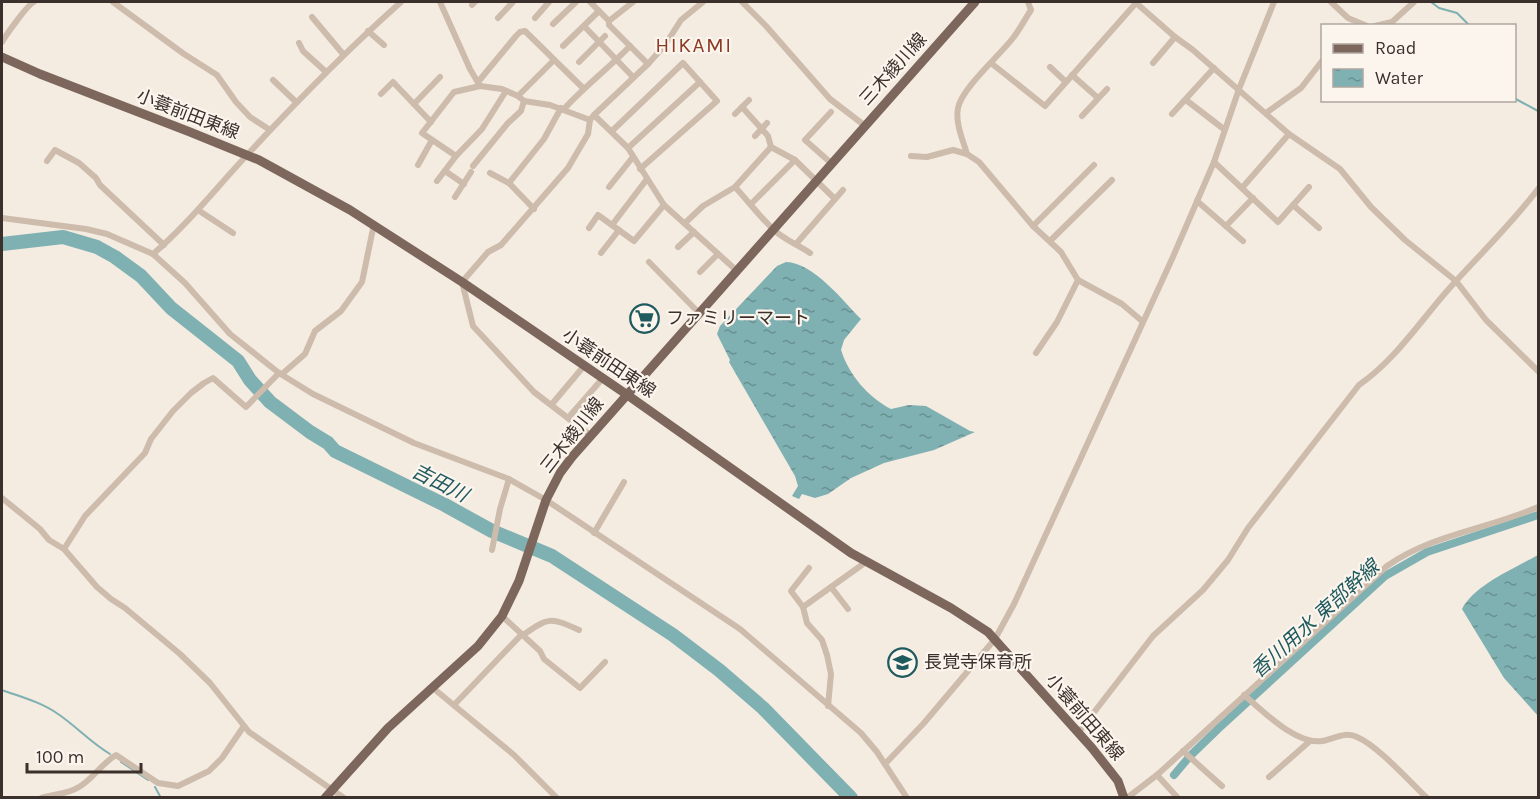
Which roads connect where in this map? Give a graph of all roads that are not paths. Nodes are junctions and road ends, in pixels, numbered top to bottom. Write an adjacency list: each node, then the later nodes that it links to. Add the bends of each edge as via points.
1 (34, 2): 29 (street)
2 (113, 2): 77 (street, via 217,75 250,117)
3 (401, 2): 26 (street)
4 (440, 2): 52 (street)
5 (513, 2): 19 (street)
6 (549, 2): 20 (street)
7 (576, 2): 23 (street)
8 (633, 2): 21 (street)
9 (703, 2): 42 (street, via 681,20)
10 (742, 2): 75 (street, via 830,99)
11 (975, 2): 75 (main road, 三木綾川線)
12 (1028, 2): 39 (street, via 1031,10 1024,23)
13 (1136, 2): 27 (street); 46 (street)
14 (1274, 2): 55 (street)
15 (1331, 2): 22 (street)
16 (1414, 2): 24 (street, via 1392,22)
17 (595, 5): 21 (street); 25 (street)
18 (312, 17): 34 (street)
19 (498, 18)
20 (535, 18)
21 (609, 21): 33 (street)
22 (1352, 23)
23 (553, 24)
24 (1384, 24)
25 (584, 26): 28 (street); 32 (street)
26 (368, 31): 31 (street); 34 (street)
27 (1175, 37): 40 (street); 44 (street)
28 (602, 39): 37 (street); 38 (street)
29 (2, 42)
30 (299, 43): 45 (street)
31 (384, 45)
32 (563, 46)
33 (630, 46): 37 (street); 42 (street)
34 (343, 54): 45 (street)
35 (2, 57): 86 (main road, 小蓑前田東線)
36 (554, 60): 52 (street, via 531,35 520,32); 53 (street); 58 (street)
37 (618, 60): 48 (street); 53 (street)
38 (579, 62)
39 (991, 63): 51 (street, via 1045,106); 85 (street, via 958,107)
40 (1153, 63)
41 (1321, 63): 68 (street, via 1301,88)
42 (648, 64): 48 (street)
43 (1050, 67): 51 (street)
44 (1214, 68): 55 (street); 60 (street)
45 (325, 72): 63 (street)
46 (1072, 75): 51 (street); 59 (street)
47 (440, 77): 64 (street)
48 (633, 77): 72 (street)
49 (273, 80): 63 (street)
50 (700, 82): 79 (street, via 683,63); 84 (street); 96 (street, via 717,101)
51 (1066, 82)
52 (479, 84): 56 (street); 73 (street, via 447,98)
53 (583, 88): 66 (street)
54 (1107, 89): 59 (street)
55 (1239, 89): 68 (street); 78 (street)
56 (506, 91): 58 (street); 87 (street, via 482,129)
57 (381, 94): 64 (street, via 393,82)
58 (518, 96): 62 (street)
59 (1098, 98): 71 (street)
60 (1186, 99): 70 (street); 78 (street)
61 (749, 100): 65 (street)
62 (524, 101): 66 (street); 104 (street)
63 (296, 102): 77 (street)
64 (414, 104): 73 (street)
65 (742, 107): 69 (street); 76 (street)
66 (563, 109): 72 (street); 103 (street)
67 (831, 112): 93 (street, via 806,140)
68 (1266, 113): 80 (street)
69 (735, 114)
70 (1172, 114)
71 (1082, 116)
72 (592, 118): 79 (street); 118 (street, via 588,134 568,168)
73 (431, 122): 82 (street, via 422,133)
74 (767, 123): 76 (street)
75 (864, 125): 93 (main road, 三木綾川線)
76 (762, 129): 81 (street); 83 (street)
77 (270, 130): 86 (street)
78 (1225, 130): 92 (street)
79 (612, 131): 84 (street)
80 (1289, 134): 108 (street); 145 (street, via 1340,169 1405,240)
81 (755, 136)
82 (432, 140): 87 (street); 94 (street)
83 (771, 147): 90 (street); 106 (street)
84 (628, 148): 89 (street)
85 (967, 154): 88 (street, via 953,150 927,157); 124 (street, via 979,162)
86 (246, 155): 119 (street); 122 (main road, 小蓑前田東線)
87 (456, 156): 97 (street)
88 (910, 156)
89 (633, 157): 96 (street); 105 (street)
90 (795, 160): 100 (street); 115 (street)
91 (47, 161): 135 (street, via 55,150 79,164)
92 (1214, 162): 108 (street); 114 (street)
93 (831, 163): 100 (main road, 三木綾川線)
94 (418, 165)
95 (1095, 165): 124 (street)
96 (640, 170): 99 (street)
97 (445, 171): 102 (street); 104 (street)
98 (490, 173): 103 (street)
99 (647, 179): 116 (street); 123 (street)
100 (816, 180): 113 (street); 128 (main road, 三木綾川線)
101 (1112, 180): 132 (street)
102 (437, 181)
103 (509, 183): 118 (street)
104 (464, 184): 111 (street)
105 (609, 187)
106 (735, 187): 115 (street); 121 (street, via 703,206)
107 (1309, 187): 117 (street)
108 (1242, 188): 112 (street)
109 (1539, 189): 145 (street)
110 (843, 190): 113 (street)
111 (455, 198)
112 (1253, 198): 117 (street, via 1278,222); 125 (street)
113 (835, 199): 134 (street)
114 (1197, 201): 125 (street); 148 (street)
115 (751, 204): 128 (street)
116 (664, 205): 121 (street); 129 (street, via 634,242)
117 (1293, 205): 127 (street)
118 (534, 209): 146 (street)
119 (198, 210): 131 (street); 135 (street)
120 (2, 218): 139 (street, via 86,229)
121 (685, 223): 130 (street)
122 (374, 224): 146 (main road, 小蓑前田東線); 152 (street, via 362,282 341,311 315,331 305,354)
123 (612, 225): 126 (street, via 598,215); 129 (street)
124 (1033, 226): 132 (street)
125 (1226, 226): 133 (street)
126 (589, 228)
127 (1319, 228)
128 (773, 229): 134 (street); 142 (main road, 三木綾川線)
129 (619, 230): 137 (street)
130 (694, 232): 136 (street); 140 (street)
131 (232, 233)
132 (1050, 241): 144 (street)
133 (1243, 241)
134 (796, 244): 138 (street)
135 (164, 245): 139 (street)
136 (678, 247)
137 (601, 253)
138 (810, 253)
139 (153, 254): 152 (street, via 230,334)
140 (718, 254): 142 (street); 143 (street)
141 (650, 262): 147 (street)
142 (736, 270): 147 (main road, 三木綾川線)
143 (700, 272)
144 (1078, 280): 148 (street, via 1122,304); 149 (street)
145 (1456, 280): 151 (street, via 1486,320); 181 (street, via 1406,340 1359,385 1248,528 1228,561 1153,636)
146 (462, 282): 150 (main road, 小蓑前田東線); 155 (street, via 473,326 534,392)
147 (699, 313): 154 (main road, 三木綾川線)
148 (1142, 321): 174 (street)
149 (1036, 353)
150 (585, 366): 153 (main road, 小蓑前田東線); 155 (street)
151 (1539, 371)
152 (280, 374): 158 (street, via 414,443); 165 (street, via 246,406 213,378 204,382 173,411 145,453 85,516)
153 (603, 378): 154 (main road, 小蓑前田東線); 156 (street)
154 (626, 394): 157 (main road, 三木綾川線); 166 (main road, 小蓑前田東線)
155 (552, 404): 156 (street)
156 (568, 418): 157 (street)
157 (590, 435): 161 (main road, 三木綾川線, via 560,472)
158 (509, 478): 161 (street); 164 (street)
159 (624, 482): 163 (street)
160 (2, 498): 165 (street)
161 (546, 500): 163 (street); 171 (main road, 三木綾川線, via 519,580)
162 (1539, 507): 177 (street, via 1439,539 1403,555 1372,578)
163 (594, 533): 179 (street, via 740,628)
164 (492, 547)
165 (64, 549): 180 (street, via 98,587 210,683)
166 (866, 562): 168 (street); 174 (main road, 小蓑前田東線, via 974,621)
167 (809, 568): 169 (street, via 790,591)
168 (831, 587): 169 (street); 170 (street)
169 (802, 607): 179 (street, via 827,655 831,674)
170 (848, 609)
171 (502, 616): 173 (street); 176 (main road, 三木綾川線, via 478,646)
172 (579, 630): 173 (street, via 552,619)
173 (522, 634): 175 (street, via 544,659 580,688); 178 (street)
174 (995, 639): 181 (main road, 小蓑前田東線); 184 (street)
175 (605, 662)
176 (433, 688): 178 (street); 188 (main road, 三木綾川線)
177 (1248, 698): 182 (street, via 1297,736); 183 (street)
178 (454, 705): 192 (street, via 514,755)
179 (828, 706): 184 (street, via 861,734)
180 (244, 726): 188 (street); 189 (street, via 209,771 177,786 158,783 116,755 79,788)
181 (1078, 733): 194 (main road, 小蓑前田東線, via 1118,781)
182 (1310, 741): 186 (street); 196 (street, via 1344,734 1356,736)
183 (1187, 754): 185 (street); 187 (street)
184 (885, 764): 193 (street)
185 (1157, 775): 194 (street); 195 (street)
186 (1269, 777)
187 (1222, 786)
188 (332, 788): 190 (main road, 三木綾川線); 191 (street)
189 (41, 798)
190 (325, 798)
191 (344, 798)
192 (557, 798)
193 (907, 798)
194 (1126, 798)
195 (1178, 798)
196 (1427, 798)

